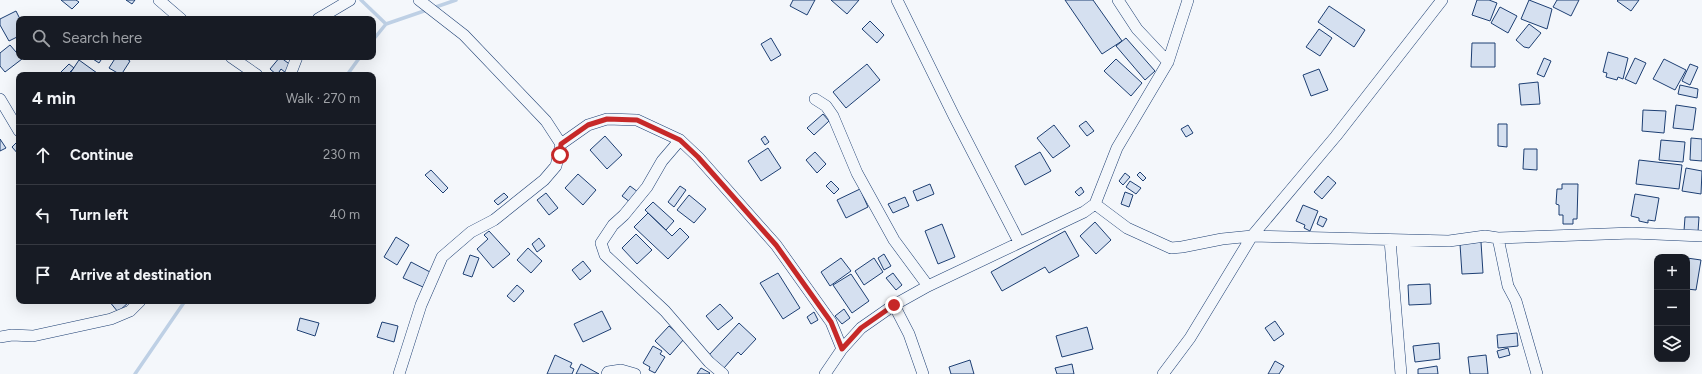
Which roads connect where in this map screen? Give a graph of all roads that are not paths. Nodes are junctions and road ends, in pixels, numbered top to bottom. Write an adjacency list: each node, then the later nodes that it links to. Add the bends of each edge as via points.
1 (159, 0): 8 (street)
2 (350, 0): 9 (street)
3 (419, 0): 19 (street, via 464,35 546,121)
4 (897, 0): 25 (street)
5 (1118, 0): 12 (street, via 1137,29)
6 (1188, 0): 12 (street)
7 (1442, 0): 21 (street, via 1336,136)
8 (178, 16)
9 (323, 16)
10 (234, 60): 13 (street)
11 (296, 60): 14 (street)
12 (1168, 62): 20 (street, via 1117,148)
13 (252, 72)
14 (291, 72)
15 (0, 99): 17 (street)
16 (815, 99): 26 (street, via 826,106 833,116 857,173 894,240)
17 (16, 126)
18 (680, 140): 19 (street, via 637,120 607,119 588,125); 30 (street, via 776,245 831,322); 34 (street, via 662,161 647,187 613,225 601,243 605,255 665,311 709,362)
19 (561, 144): 31 (street, via 556,166 544,180 442,257 421,304)
20 (1096, 204): 21 (street, via 1127,228 1171,248); 25 (street)
21 (1252, 236): 24 (street); 37 (street, via 1190,338)
22 (1702, 236): 23 (street, via 1632,233)
23 (1498, 238): 24 (street, via 1485,236 1450,241); 39 (street, via 1508,286 1516,301)
24 (1390, 240): 38 (street)
25 (1020, 242): 26 (street)
26 (928, 286): 28 (street)
27 (137, 304): 29 (street, via 130,311 110,319 33,336)
28 (894, 305): 30 (street, via 861,328); 36 (street, via 909,334)
29 (0, 337)
30 (842, 349): 35 (street)
31 (399, 374)
32 (607, 374): 33 (street, via 621,370)
33 (635, 374)
34 (723, 374)
35 (825, 374)
36 (923, 374)
37 (1162, 374)
38 (1401, 374)
39 (1537, 374)

